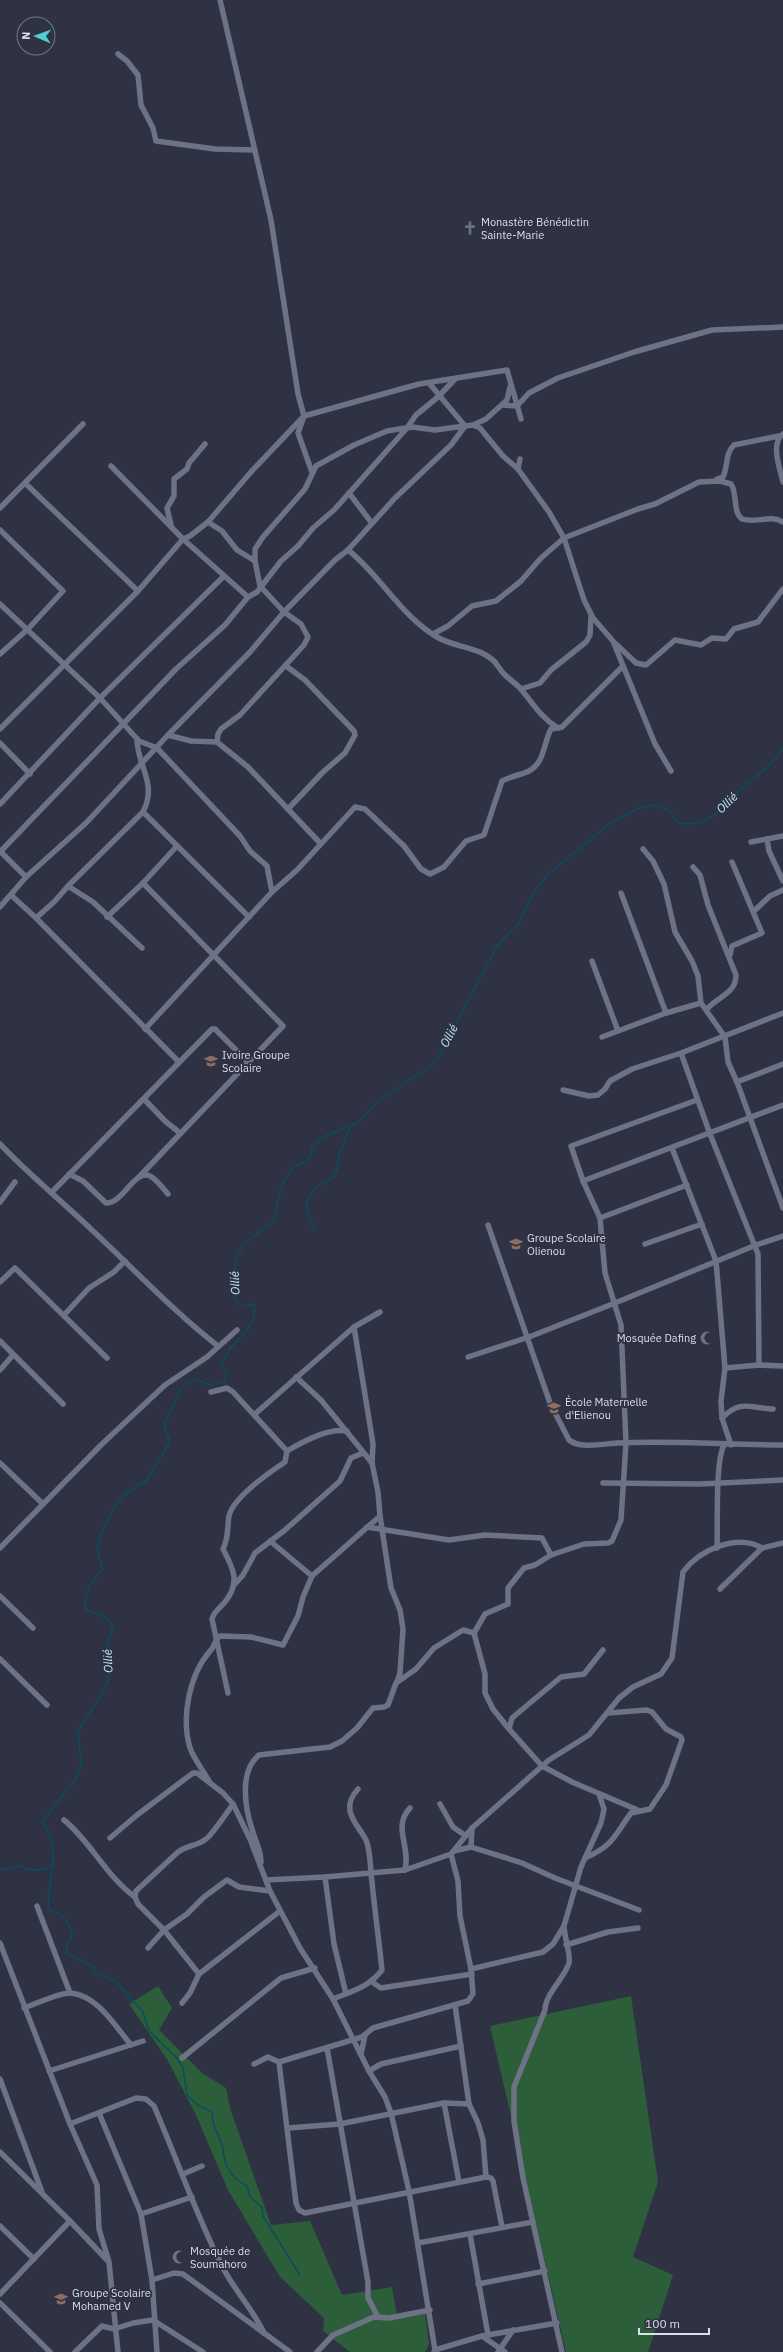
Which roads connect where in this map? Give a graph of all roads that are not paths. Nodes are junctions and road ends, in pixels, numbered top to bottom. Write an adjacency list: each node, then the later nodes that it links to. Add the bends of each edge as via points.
1 (220, 0): 3 (street)
2 (118, 54): 3 (street, via 138,75 141,105 156,141 215,149)
3 (254, 150): 11 (street, via 271,220 298,394)
4 (783, 327): 10 (street, via 712,330 634,352 558,378 529,393)
5 (457, 378): 6 (street); 7 (street, via 506,370); 8 (street)
6 (429, 383): 8 (street); 11 (street)
7 (510, 386): 9 (street, via 507,400); 10 (street)
8 (440, 395): 15 (street); 16 (street, via 416,414)
9 (502, 405): 10 (street); 14 (street, via 486,419)
10 (517, 406): 12 (street)
11 (304, 416): 22 (street, via 298,433); 28 (street)
12 (521, 420)
13 (83, 424): 25 (street)
14 (473, 425): 15 (street); 21 (street, via 480,428 503,456)
15 (465, 426): 16 (street, via 435,430); 29 (street, via 451,445)
16 (407, 428): 22 (street, via 387,431 354,445 316,466); 26 (street)
17 (781, 435): 23 (street, via 734,445 729,449 727,470 723,477); 24 (street, via 777,445)
18 (204, 444): 31 (street, via 187,469 174,479 175,493 167,508)
19 (520, 459): 21 (street)
20 (111, 466): 31 (street)
21 (518, 469): 33 (street)
22 (312, 472): 36 (street, via 305,489 255,549)
23 (711, 482): 30 (street, via 726,481 731,484 737,512 742,519 770,517); 33 (street, via 699,482 655,504)
24 (783, 482)
25 (26, 484): 27 (street); 40 (street)
26 (349, 493): 29 (street); 38 (street, via 281,561)
27 (0, 508)
28 (208, 522): 34 (street); 36 (street, via 222,531 238,550)
29 (371, 522): 35 (street)
30 (783, 522)
31 (171, 525): 34 (street)
32 (0, 530): 45 (street, via 63,591)
33 (564, 538): 44 (street); 46 (street, via 541,558 521,581 496,601 472,606 448,626)
34 (183, 539): 37 (street); 40 (street)
35 (348, 550): 43 (street); 46 (street, via 365,563 394,597)
36 (255, 561): 38 (street)
37 (224, 576): 41 (street); 53 (street)
38 (260, 586): 41 (street, via 257,592); 43 (street)
39 (783, 589): 47 (street, via 753,625 734,629 726,639 712,638 701,645 675,640 646,665 636,663)
40 (138, 591): 49 (street)
41 (248, 597): 54 (street, via 225,625 176,669)
42 (0, 604): 45 (street)
43 (284, 612): 50 (street, via 301,624 308,637); 57 (street, via 250,652)
44 (590, 613): 47 (street); 52 (street, via 592,624 586,642 551,670 540,683)
45 (28, 629): 48 (street); 49 (street)
46 (433, 634): 52 (street, via 481,652)
47 (613, 641): 51 (street)
48 (0, 654)
49 (64, 663): 53 (street); 56 (street)
50 (286, 666): 60 (street, via 240,715 221,729); 66 (street, via 305,680 345,721 355,735 345,753)
51 (623, 666): 55 (street, via 577,713); 63 (street, via 655,744)
52 (521, 689): 55 (street, via 533,706)
53 (100, 698): 54 (street); 64 (street)
54 (123, 723): 58 (street); 74 (street)
55 (558, 728): 71 (street, via 551,729 548,734 539,763 525,773 502,781 484,835 466,841 444,867 436,872 426,873 421,869 404,846 365,809 358,807)
56 (0, 729)
57 (168, 735): 60 (street); 61 (street)
58 (137, 738): 61 (street, via 147,746); 62 (street, via 137,751)
59 (0, 742): 64 (street)
60 (217, 742): 66 (street, via 248,767)
61 (157, 748): 62 (street); 82 (street, via 240,836 250,851 267,866)
62 (143, 762): 67 (street, via 148,778 148,793); 77 (street, via 86,822)
63 (671, 771)
64 (30, 774): 65 (street)
65 (0, 804)
66 (288, 809): 71 (street)
67 (143, 812): 72 (street); 80 (street)
68 (783, 836): 69 (street)
69 (767, 839): 70 (street); 78 (street, via 769,851)
70 (751, 842)
71 (320, 843): 82 (street, via 297,870)
72 (177, 846): 79 (street); 88 (street)
73 (643, 849): 94 (street, via 653,861 664,884 675,932 698,976)
74 (0, 852): 77 (street)
75 (732, 862): 86 (street)
76 (693, 867): 92 (street, via 700,875 708,905)
77 (26, 877): 84 (street)
78 (783, 881)
79 (144, 883): 87 (street); 91 (street)
80 (68, 886): 87 (street, via 82,893); 89 (street)
81 (783, 890): 86 (street, via 770,896)
82 (272, 892): 88 (street)
83 (621, 893): 96 (street)
84 (11, 895): 85 (street); 89 (street)
85 (0, 906)
86 (754, 911): 92 (street, via 762,931 761,936 732,946)
87 (107, 917): 90 (street)
88 (249, 917): 91 (street)
89 (36, 918): 98 (street)
90 (142, 948)
91 (212, 955): 98 (street); 104 (street, via 283,1024)
92 (730, 955): 95 (street, via 736,981 727,995)
93 (592, 962): 99 (street)
94 (701, 1003): 95 (street); 96 (street)
95 (707, 1009): 101 (street)
96 (666, 1013): 99 (street)
97 (783, 1013): 101 (street)
98 (145, 1029): 103 (street)
99 (618, 1031): 100 (street)
100 (602, 1037)
101 (725, 1037): 102 (street); 106 (street, via 728,1062)
102 (682, 1054): 107 (street, via 618,1075 598,1094 589,1096); 109 (street)
103 (179, 1062): 104 (street, via 214,1028); 108 (street)
104 (248, 1062): 112 (street)
105 (783, 1064): 106 (street)
106 (737, 1082): 111 (street)
107 (563, 1090)
108 (144, 1099): 112 (street, via 165,1122); 116 (street)
109 (697, 1100): 113 (street); 118 (street, via 571,1146)
110 (783, 1105): 111 (street)
111 (749, 1119): 113 (street); 124 (street)
112 (180, 1133): 117 (street)
113 (710, 1134): 115 (street); 130 (street)
114 (0, 1144): 121 (street, via 26,1172)
115 (672, 1148): 118 (street); 120 (street)
116 (69, 1174): 117 (street, via 84,1181 102,1200 110,1203 120,1197); 121 (street)
117 (139, 1177): 122 (street, via 149,1176)
118 (583, 1181): 125 (street)
119 (15, 1182): 123 (street)
120 (687, 1185): 125 (street); 126 (street)
121 (52, 1192): 131 (street)
122 (168, 1194)
123 (0, 1202)
124 (783, 1208)
125 (600, 1218): 134 (street, via 605,1273)
126 (702, 1224): 129 (street); 132 (street)
127 (488, 1225): 139 (street)
128 (783, 1236): 130 (street)
129 (645, 1244)
130 (756, 1245): 132 (street); 145 (street)
131 (125, 1261): 136 (street, via 114,1272 89,1288); 141 (street, via 186,1321)
132 (716, 1261): 134 (street); 147 (street)
133 (0, 1282): 136 (street, via 15,1268)
134 (615, 1303): 139 (street); 156 (street, via 621,1325)
135 (380, 1312): 137 (street)
136 (64, 1315): 144 (street)
137 (354, 1327): 149 (street); 163 (street, via 373,1444)
138 (237, 1330): 141 (street)
139 (529, 1337): 143 (street); 156 (street, via 550,1403 569,1440 586,1444)
140 (0, 1341): 142 (street)
141 (218, 1346): 168 (street, via 207,1357 165,1385)
142 (13, 1355): 148 (street); 151 (street)
143 (468, 1357)
144 (107, 1358)
145 (759, 1365): 146 (street); 147 (street)
146 (783, 1366)
147 (725, 1368): 154 (street, via 720,1401)
148 (0, 1370)
149 (296, 1377): 153 (street); 155 (street, via 321,1400)
150 (211, 1392): 153 (street, via 227,1388)
151 (64, 1404)
152 (773, 1409): 154 (street, via 738,1406)
153 (255, 1414): 160 (street)
154 (722, 1418): 158 (street)
155 (348, 1432): 160 (street, via 340,1430); 161 (street)
156 (626, 1442): 157 (street); 167 (street)
157 (724, 1445): 158 (street); 166 (street, via 721,1451)
158 (731, 1445): 159 (street)
159 (783, 1445)
160 (288, 1451): 179 (street, via 285,1462 259,1480 229,1514 227,1541 223,1549 234,1572)
161 (363, 1453): 163 (street); 172 (street, via 351,1458 340,1481)
162 (0, 1463): 168 (street)
163 (372, 1463): 169 (street)
164 (783, 1480): 166 (street)
165 (603, 1483): 167 (street)
166 (719, 1483): 167 (street); 175 (street)
167 (625, 1484): 177 (street, via 621,1520 612,1541 584,1544)
168 (43, 1504): 174 (street)
169 (380, 1516): 170 (street); 171 (street)
170 (367, 1527): 171 (street); 178 (street)
171 (382, 1530): 177 (street, via 448,1540 485,1535 542,1538); 187 (street, via 391,1588 400,1610 403,1629 400,1673)
172 (270, 1541): 178 (street); 179 (street, via 254,1553)
173 (783, 1544): 176 (street)
174 (0, 1548)
175 (717, 1548): 176 (street, via 740,1542 756,1544); 190 (street, via 699,1555 691,1561 684,1572 672,1658 661,1674 633,1687 619,1698)
176 (762, 1548): 180 (street)
177 (551, 1555): 183 (street, via 535,1565 524,1568 508,1588 508,1604 485,1614)
178 (312, 1576): 184 (street, via 304,1592 298,1616 283,1645 251,1638)
179 (234, 1586): 184 (street, via 212,1619)
180 (720, 1589)
181 (0, 1596): 182 (street)
182 (33, 1628)
183 (474, 1634): 187 (street, via 462,1630 453,1635 434,1648 416,1669); 191 (street, via 485,1674 485,1693 493,1709)
184 (217, 1638): 188 (street); 193 (street, via 197,1670 186,1714 186,1731 191,1749)
185 (603, 1650): 191 (street, via 584,1674 561,1678 537,1696 512,1718)
186 (0, 1659): 189 (street)
187 (396, 1683): 207 (street, via 388,1705 373,1708 357,1728 342,1741 330,1747 259,1755 253,1760 248,1770 246,1800 252,1829 261,1852)
188 (228, 1693)
189 (47, 1705)
190 (608, 1713): 192 (street, via 589,1736); 199 (street, via 647,1710 652,1712 666,1729 681,1737 681,1744 666,1785 650,1810)
191 (509, 1729): 192 (street)
192 (542, 1766): 195 (street); 201 (street)
193 (212, 1786): 196 (street); 203 (street, via 197,1773 188,1774)
194 (358, 1789): 209 (street, via 351,1801 350,1812 354,1824 366,1841)
195 (599, 1794): 199 (street); 206 (street, via 604,1809 601,1823)
196 (233, 1804): 207 (street); 214 (street, via 208,1838 198,1844 186,1846 178,1852 136,1892)
197 (440, 1804): 202 (street, via 453,1826)
198 (410, 1808): 208 (street, via 403,1816 401,1830 408,1853)
199 (640, 1811): 206 (street, via 631,1813 604,1849)
200 (64, 1820): 214 (street, via 77,1830 122,1888)
201 (472, 1828): 202 (street); 204 (street)
202 (466, 1836): 205 (street)
203 (110, 1838)
204 (471, 1847): 205 (street); 212 (street, via 522,1863)
205 (452, 1852): 208 (street); 225 (street, via 458,1881 460,1916)
206 (585, 1858): 212 (street)
207 (260, 1866): 211 (street)
208 (405, 1870): 209 (street)
209 (370, 1872): 210 (street); 227 (street, via 382,1970)
210 (325, 1876): 211 (street); 229 (street, via 334,1944)
211 (266, 1880): 213 (street)
212 (575, 1886): 216 (street); 218 (street)
213 (270, 1891): 217 (street); 220 (street, via 239,1887 227,1880)
214 (135, 1897): 220 (street, via 138,1904)
215 (37, 1906): 228 (street)
216 (639, 1910)
217 (280, 1911): 224 (street); 226 (street)
218 (564, 1926): 222 (street); 225 (street, via 550,1948 543,1952)
219 (638, 1928): 222 (street, via 608,1932)
220 (164, 1930): 223 (street); 226 (street)
221 (0, 1943): 233 (street)
222 (566, 1945): 265 (street, via 570,1956 569,1965 546,2000 545,2010 514,2087 514,2121)
223 (148, 1948)
224 (314, 1968): 230 (street); 241 (street, via 281,1978)
225 (471, 1971): 227 (street, via 381,1988); 232 (street, via 473,1994 468,2001)
226 (199, 1974): 231 (street)
227 (372, 1982): 229 (street)
228 (70, 1993): 233 (street); 237 (street, via 93,2001)
229 (346, 1994): 230 (street)
230 (333, 1999): 235 (street)
231 (182, 2003)
232 (455, 2005): 234 (street, via 373,2028); 238 (street)
233 (24, 2008): 245 (street)
234 (366, 2035): 235 (street); 240 (street)
235 (353, 2038): 239 (street); 240 (street)
236 (143, 2041): 237 (street)
237 (131, 2045): 245 (street)
238 (461, 2046): 244 (street, via 382,2064); 248 (street)
239 (327, 2048): 242 (street); 252 (street)
240 (361, 2055): 244 (street)
241 (182, 2058)
242 (278, 2062): 243 (street, via 268,2057); 253 (street)
243 (254, 2064)
244 (369, 2071): 250 (street)
245 (49, 2072): 251 (street)
246 (0, 2079): 260 (street)
247 (444, 2103): 248 (street); 250 (street); 258 (street)
248 (469, 2104): 257 (street, via 483,2140)
249 (99, 2113): 251 (street); 256 (street, via 136,2098 146,2099 154,2106); 263 (street)
250 (391, 2113): 252 (street); 259 (street)
251 (70, 2124): 271 (street, via 97,2185 99,2229)
252 (340, 2124): 253 (street); 262 (street)
253 (288, 2128): 262 (street, via 296,2204 299,2210 305,2213)
254 (0, 2152): 260 (street)
255 (202, 2166): 256 (street)
256 (183, 2174): 261 (street)
257 (486, 2177): 258 (street); 267 (street, via 493,2181)
258 (460, 2182): 259 (street)
259 (409, 2191): 262 (street); 269 (street)
260 (43, 2194): 264 (street)
261 (192, 2197): 263 (street); 283 (street, via 221,2266)
262 (354, 2203): 278 (street, via 368,2282 368,2298)
263 (141, 2214): 273 (street)
264 (70, 2221): 270 (street); 271 (street)
265 (533, 2222): 267 (street); 272 (street)
266 (0, 2226): 270 (street)
267 (502, 2227): 268 (street)
268 (470, 2234): 269 (street); 274 (street)
269 (418, 2243): 277 (street)
270 (34, 2259): 275 (street)
271 (109, 2262): 281 (street)
272 (545, 2271): 274 (street); 280 (street)
273 (152, 2280): 279 (street); 283 (street, via 174,2273 183,2274)
274 (478, 2284): 284 (street)
275 (0, 2294)
276 (0, 2303): 287 (street)
277 (430, 2310): 278 (street, via 389,2318); 285 (street)
278 (378, 2317): 293 (street, via 333,2334)
279 (153, 2320): 281 (street); 290 (street); 291 (street)
280 (557, 2323): 282 (street); 294 (street)
281 (114, 2329): 288 (street, via 102,2326); 289 (street)
282 (513, 2330): 284 (street); 286 (street)
283 (264, 2333): 292 (street)
284 (485, 2335): 285 (street); 286 (street)
285 (434, 2351)
286 (501, 2351)
287 (50, 2352)
288 (75, 2352)
289 (118, 2352)
290 (157, 2352)
291 (203, 2352)
292 (290, 2352)
293 (317, 2352)
294 (562, 2352)

